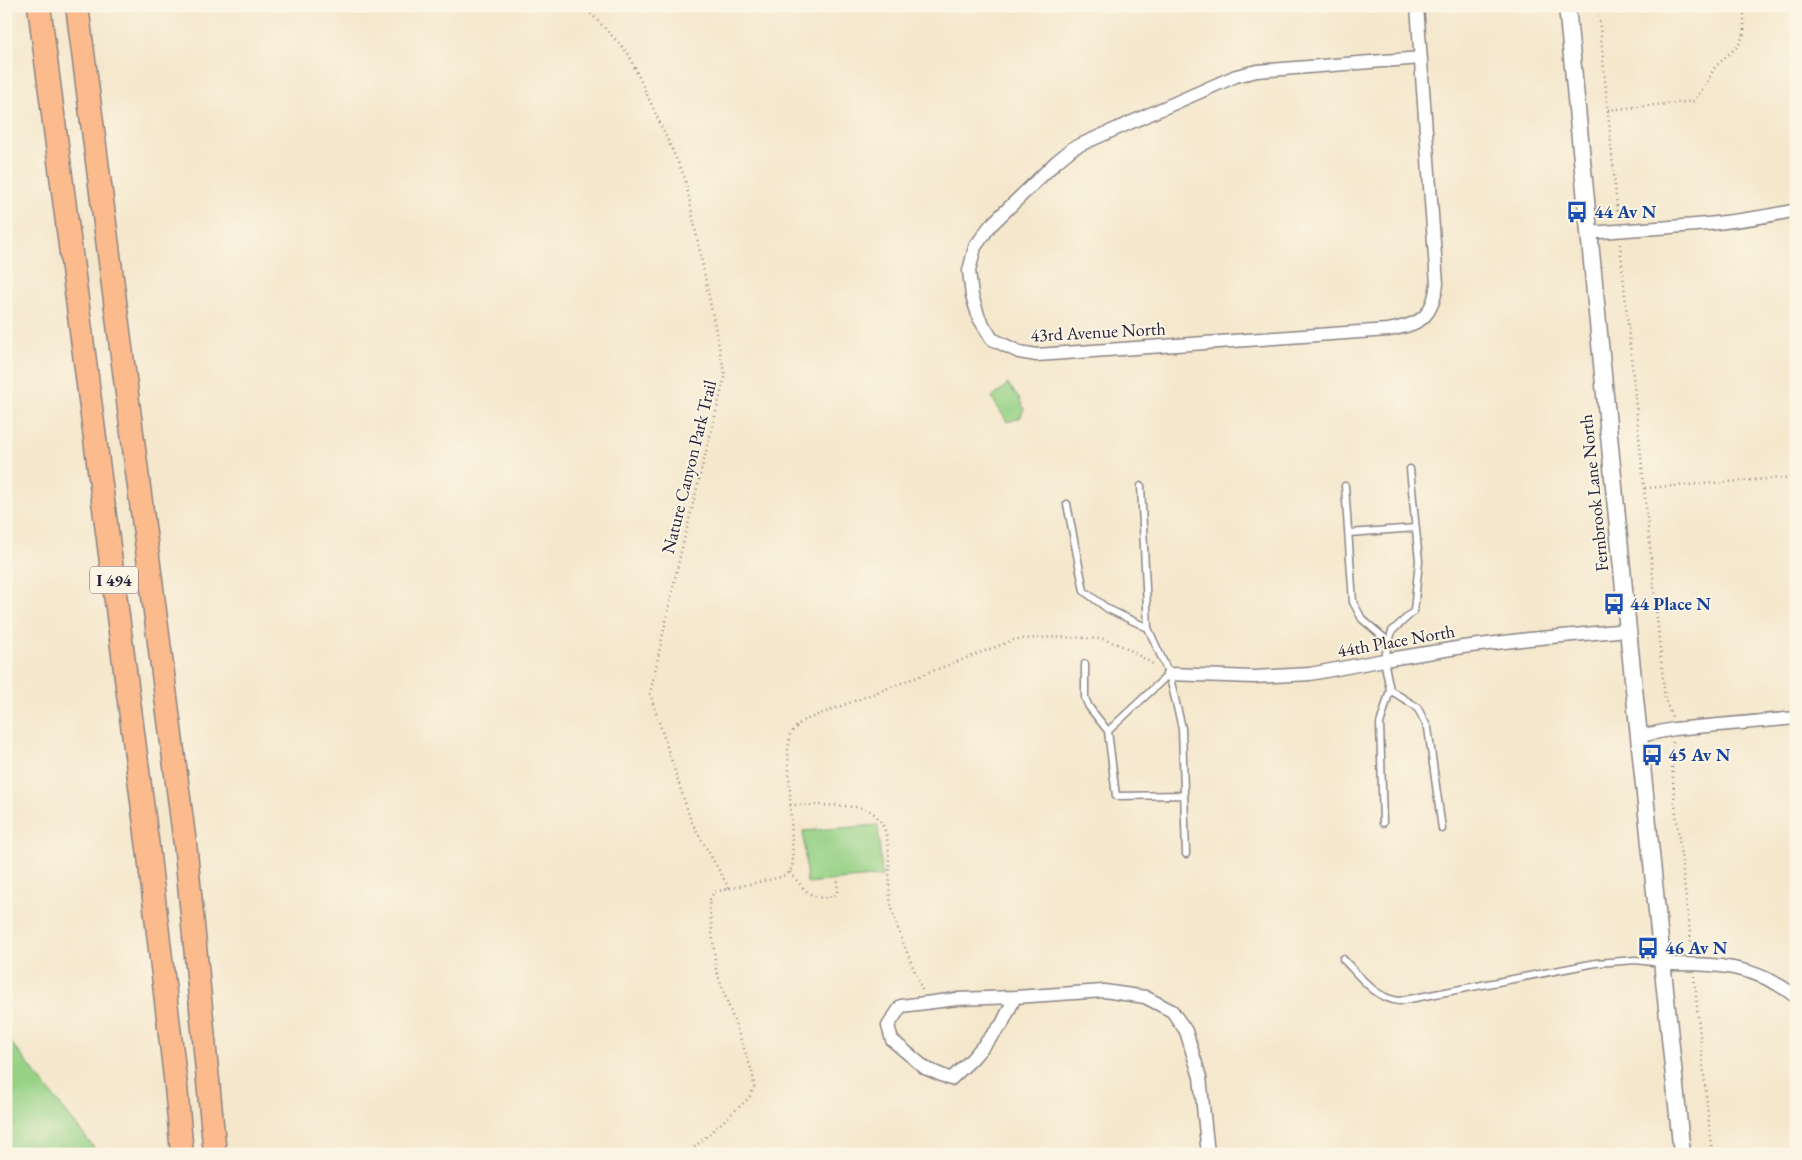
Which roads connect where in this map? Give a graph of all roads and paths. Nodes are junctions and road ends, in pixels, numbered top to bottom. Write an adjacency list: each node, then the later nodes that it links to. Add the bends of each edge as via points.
1 (39, 6): 46 (highway, I 494, via 148,848)
2 (77, 6): 47 (highway, I 494, via 186,852)
3 (584, 6): 39 (path, Nature Canyon Park Trail, via 628,53 685,178 725,376 650,694 691,821)
4 (1417, 6): 8 (street, 43rd Avenue North)
5 (1567, 6): 12 (street, Fernbrook Lane North)
6 (1598, 6): 9 (path)
7 (1744, 6): 9 (path, via 1744,32 1740,45 1715,67 1694,101)
8 (1421, 58): 8 (street, 43rd Avenue North, via 1437,284 1434,301 1424,318 1406,327 1388,330 1037,355 1019,352 992,339 979,318 972,296 969,271 975,247 990,226 1073,148 1236,76 1257,70)
9 (1608, 110): 11 (path)
10 (1796, 210): 11 (street, via 1709,224)
11 (1619, 231): 12 (street); 17 (path)
12 (1589, 233): 22 (street, Fernbrook Lane North)
13 (1410, 469): 19 (lane)
14 (1796, 477): 17 (path)
15 (1141, 486): 21 (lane)
16 (1346, 486): 20 (lane)
17 (1645, 488): 29 (path, via 1665,699)
18 (1067, 504): 21 (lane, via 1084,591 1108,609)
19 (1416, 528): 20 (lane); 23 (lane, via 1419,561 1414,611 1392,631)
20 (1348, 533): 23 (lane, via 1353,602 1362,619)
21 (1148, 628): 26 (lane)
22 (1628, 630): 24 (street, 44th Place North, via 1529,638); 31 (street, Fernbrook Lane North)
23 (1389, 642): 24 (lane)
24 (1384, 660): 26 (street, 44th Place North, via 1310,674); 27 (lane)
25 (1084, 664): 30 (lane, via 1085,698)
26 (1169, 674): 30 (lane); 32 (lane, via 1182,728); 33 (path, via 1125,647 1103,639 1016,639 802,721 790,734)
27 (1390, 690): 34 (lane, via 1380,724); 35 (lane, via 1417,707 1428,728)
28 (1796, 718): 29 (street)
29 (1674, 728): 31 (street); 42 (path, via 1672,771)
30 (1108, 731): 32 (lane, via 1116,796)
31 (1639, 736): 41 (street, Fernbrook Lane North)
32 (1184, 795): 36 (lane)
33 (790, 805): 37 (path, via 793,864); 45 (path, via 834,805 868,810 880,820 885,831 891,903)
34 (1383, 823)
35 (1442, 829)
36 (1186, 854)
37 (790, 872): 38 (path, via 801,888 815,898 837,894); 39 (path, via 781,877)
38 (838, 880)
39 (730, 888): 48 (path, via 714,892 709,901 716,970 753,1074 754,1087 748,1098)
40 (1343, 958): 41 (lane, via 1377,994 1398,1001 1596,964 1636,960)
41 (1662, 964): 42 (street); 50 (street, Fernbrook Lane North)
42 (1693, 964): 43 (street, via 1743,969); 51 (path)
43 (1796, 997)
44 (1015, 998): 45 (street); 45 (street, via 1002,1024 951,1079 925,1068 892,1040 888,1026 901,1006); 49 (street, via 1104,991 1145,997 1172,1011 1186,1030 1200,1077)
45 (928, 1003)
46 (182, 1154)
47 (216, 1154)
48 (687, 1154)
49 (1208, 1154)
50 (1682, 1154)
51 (1712, 1154)

